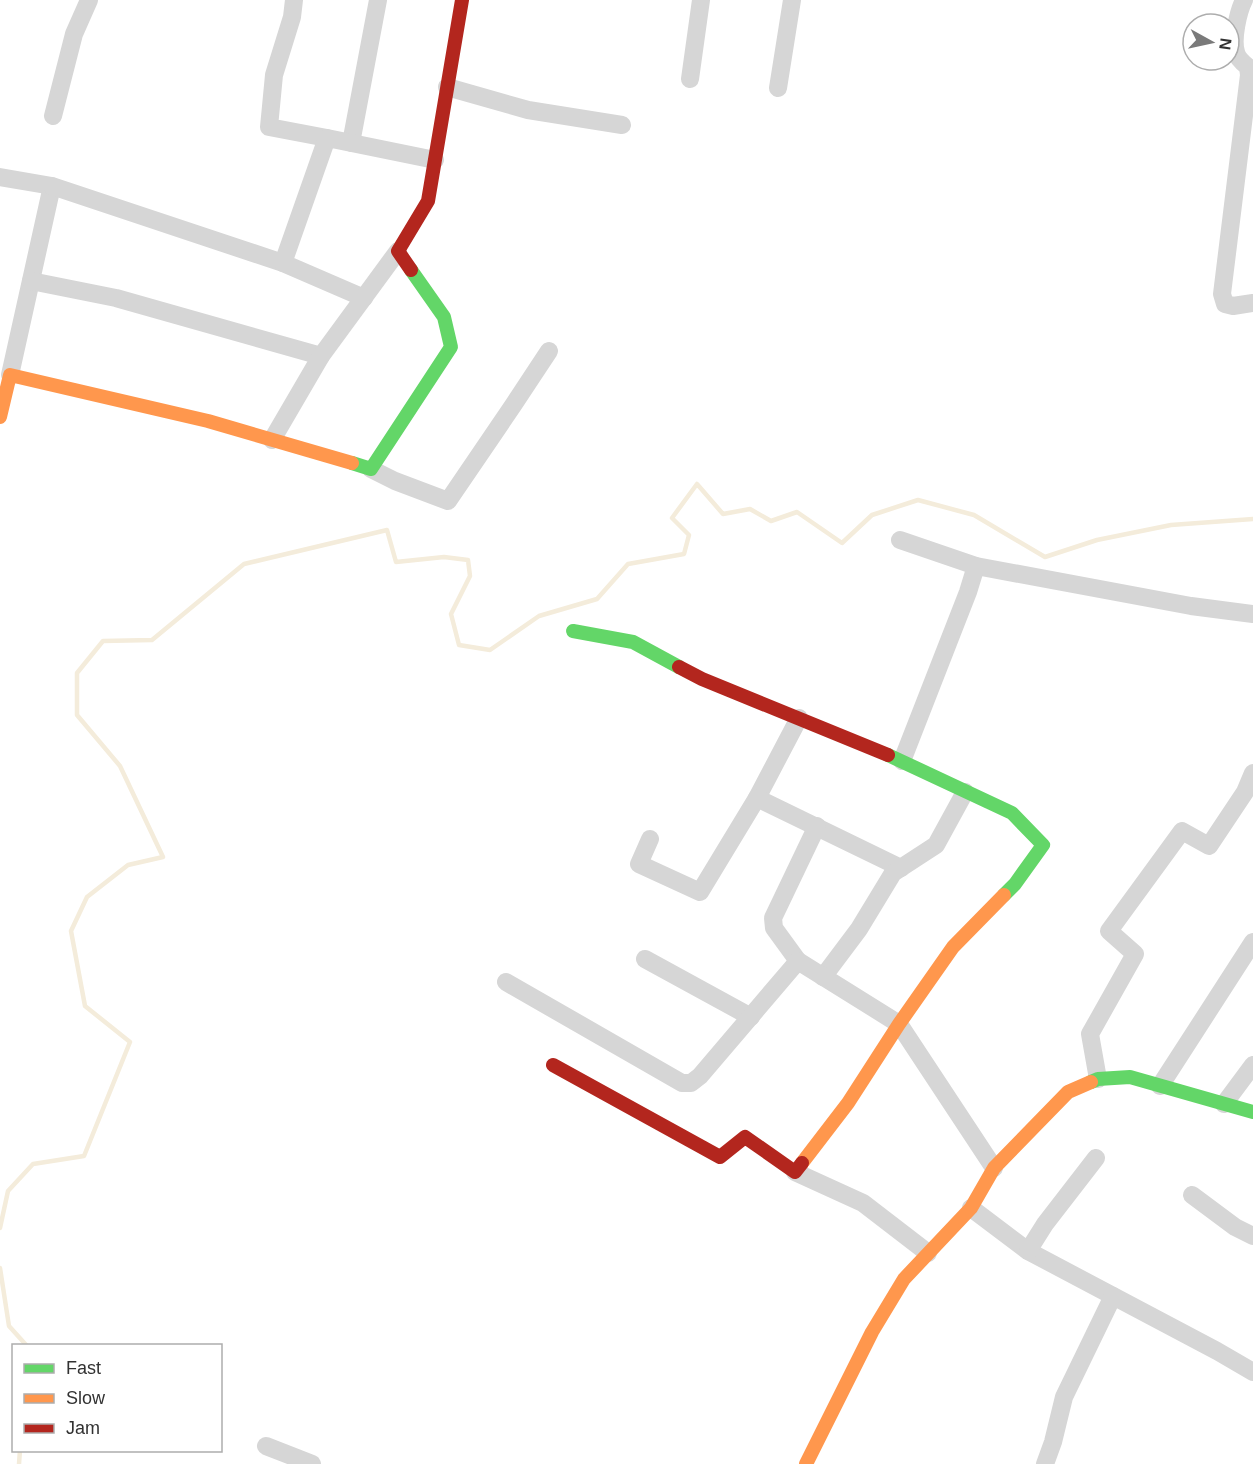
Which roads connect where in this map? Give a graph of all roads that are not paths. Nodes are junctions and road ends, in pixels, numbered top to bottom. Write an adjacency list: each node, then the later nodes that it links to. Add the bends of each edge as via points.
1 (89, 0): 11 (street, via 74,34)
2 (294, 0): 13 (street, via 274,75 269,127)
3 (378, 0): 14 (street)
4 (462, 0): 9 (street)
5 (701, 0): 8 (street)
6 (792, 0): 10 (street)
7 (1244, 0): 22 (street, via 1235,35 1236,52 1248,67 1249,75 1222,294 1225,303 1233,306)
8 (690, 79)
9 (447, 87): 12 (street, via 528,110); 15 (street)
10 (778, 88)
11 (53, 116)
12 (622, 125)
13 (327, 138): 14 (street); 19 (street)
14 (351, 143): 15 (street)
15 (435, 160): 18 (street, via 428,201)
16 (0, 177): 17 (street)
17 (52, 186): 19 (street); 20 (street)
18 (398, 251): 21 (street); 28 (street, via 444,317 451,347)
19 (283, 263): 21 (street)
20 (31, 281): 24 (street, via 116,298); 25 (street)
21 (364, 297): 24 (street)
22 (1253, 303)
23 (549, 351): 28 (street, via 448,501)
24 (321, 356): 27 (street)
25 (10, 375): 26 (street); 27 (street, via 208,421)
26 (0, 417)
27 (272, 440): 28 (street)
28 (371, 469)
29 (900, 540): 30 (street)
30 (976, 566): 31 (street); 34 (street)
31 (1253, 614)
32 (573, 631): 33 (street, via 633,642 702,679)
33 (799, 718): 34 (street); 37 (street)
34 (902, 761): 36 (street)
35 (1253, 773): 50 (street, via 1209,846 1182,831 1109,931 1136,954 1090,1034)
36 (965, 792): 40 (street, via 936,845); 47 (street, via 1012,813 1043,844 1015,884 953,947)
37 (757, 798): 38 (street); 39 (street, via 700,892 639,864)
38 (817, 826): 40 (street); 43 (street, via 773,918 774,928)
39 (650, 839)
40 (901, 868): 44 (street, via 893,873 859,929)
41 (1253, 942): 51 (street)
42 (645, 959): 46 (street)
43 (798, 962): 44 (street); 46 (street)
44 (823, 977): 47 (street)
45 (506, 982): 46 (street, via 682,1083 691,1083 700,1076)
46 (751, 1017)
47 (899, 1024): 55 (street); 56 (street, via 848,1103)
48 (553, 1065): 56 (street, via 720,1157 745,1137)
49 (1253, 1065): 52 (street)
50 (1098, 1079): 51 (street, via 1130,1077); 55 (street, via 1068,1092)
51 (1160, 1086): 52 (street)
52 (1224, 1104): 53 (street)
53 (1253, 1112)
54 (1095, 1158): 60 (street)
55 (993, 1168): 58 (street)
56 (795, 1172): 61 (street, via 863,1203)
57 (1192, 1195): 59 (street)
58 (971, 1208): 60 (street); 61 (street)
59 (1253, 1236)
60 (1028, 1251): 62 (street)
61 (928, 1253): 66 (street, via 904,1279 872,1332)
62 (1113, 1296): 63 (street); 67 (street, via 1064,1397)
63 (1253, 1372)
64 (266, 1446): 65 (street)
65 (312, 1464)
66 (807, 1464)
67 (1045, 1464)

